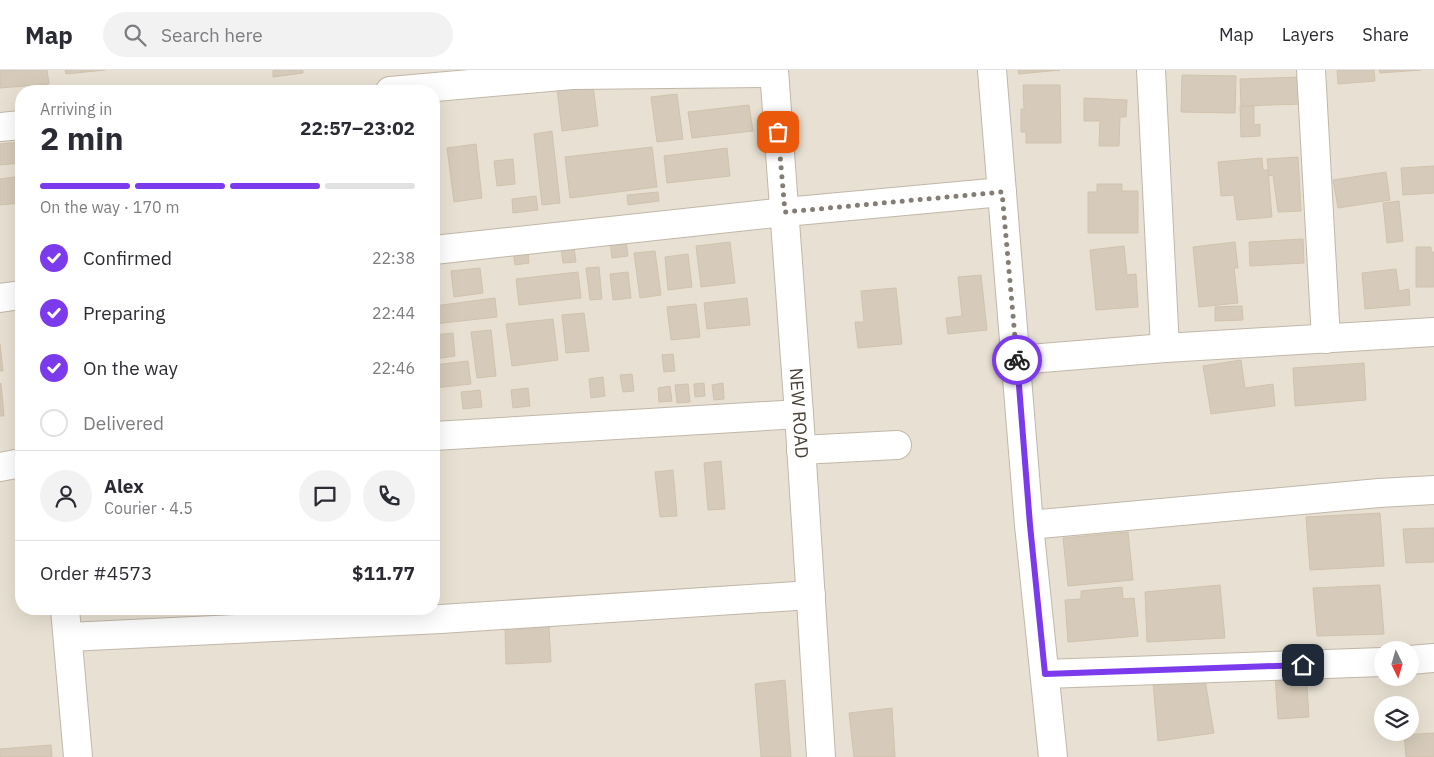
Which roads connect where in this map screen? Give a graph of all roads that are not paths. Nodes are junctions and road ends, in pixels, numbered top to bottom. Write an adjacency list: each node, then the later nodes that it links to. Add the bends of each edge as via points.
1 (992, 70): 9 (street)
2 (1151, 70): 16 (street)
3 (1312, 70): 15 (street)
4 (572, 72): 5 (street); 6 (street)
5 (774, 72): 10 (street, NEW ROAD)
6 (440, 86)
7 (15, 126): 8 (street)
8 (0, 127)
9 (1002, 192): 10 (street); 17 (street)
10 (785, 212): 11 (street); 18 (street, NEW ROAD)
11 (440, 249)
12 (15, 296): 13 (street)
13 (0, 298)
14 (1434, 332): 15 (street)
15 (1326, 339): 16 (street)
16 (1165, 348): 17 (street)
17 (1017, 360): 25 (street)
18 (799, 414): 19 (street); 21 (street, NEW ROAD)
19 (440, 436)
20 (896, 444): 21 (street)
21 (801, 450): 26 (street, NEW ROAD)
22 (15, 464): 23 (street)
23 (0, 467)
24 (1434, 490): 25 (street)
25 (1030, 525): 32 (street)
26 (811, 595): 28 (street, via 441,619); 34 (street, NEW ROAD)
27 (66, 615): 28 (street)
28 (68, 637): 33 (street)
29 (1434, 658): 30 (street)
30 (1419, 659)
31 (1374, 662): 32 (street)
32 (1045, 674): 35 (street)
33 (78, 757)
34 (821, 757)
35 (1053, 757)

